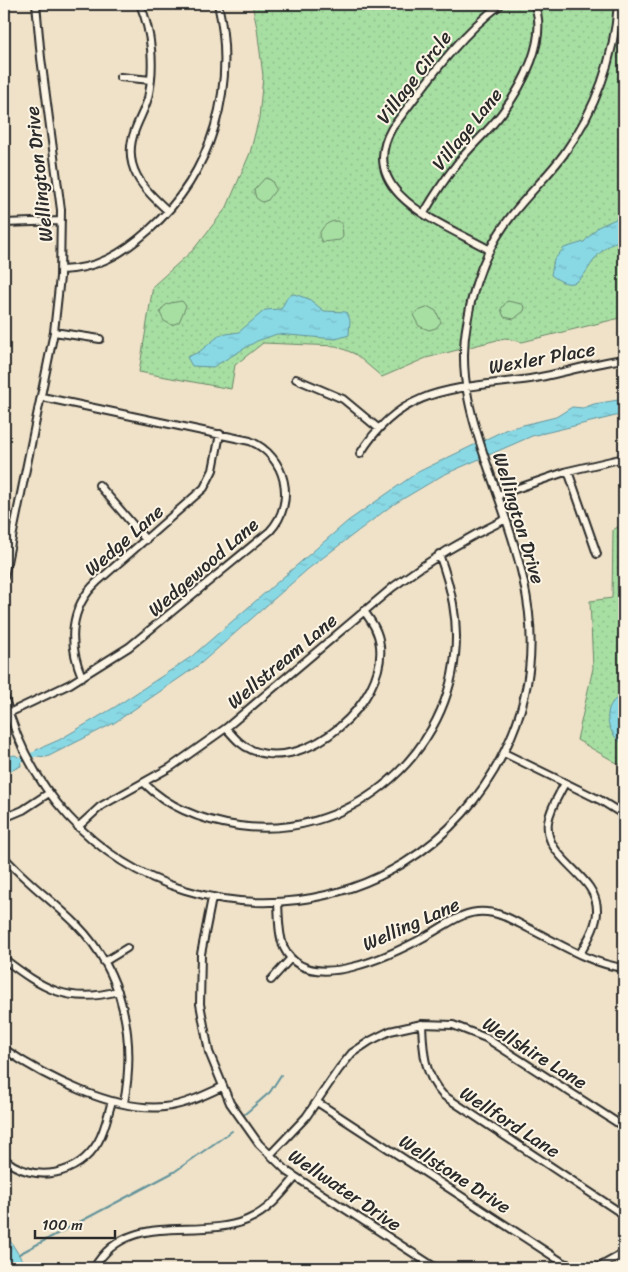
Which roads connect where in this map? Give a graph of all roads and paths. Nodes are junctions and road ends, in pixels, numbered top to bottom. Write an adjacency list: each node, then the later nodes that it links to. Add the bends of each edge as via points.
1 (36, 4): 11 (street, Wellington Drive)
2 (140, 4): 8 (street, via 150,39)
3 (218, 4): 9 (street, via 224,51 220,107 201,163)
4 (501, 4): 10 (street, Village Circle, via 455,45 392,128 386,141 384,164 390,183 402,199)
5 (534, 4): 10 (street, Village Lane, via 538,14 538,32 520,84 502,113 456,164)
6 (618, 4): 13 (street, Wellington Drive, via 606,70 586,118 556,165 511,216)
7 (120, 77): 8 (street)
8 (151, 80): 9 (street, via 132,142 131,163 140,183)
9 (168, 211): 14 (street, via 144,235 107,259 84,269)
10 (424, 213): 13 (street, Village Circle)
11 (62, 221): 12 (street); 14 (street, Wellington Drive)
12 (4, 223)
13 (490, 250): 19 (street, Wellington Drive, via 466,324)
14 (61, 270): 15 (street, Wellington Drive)
15 (54, 332): 16 (street); 20 (street, Wellington Drive)
16 (100, 339)
17 (624, 359): 19 (street, Wexler Place, via 531,378)
18 (296, 379): 21 (street, via 343,399)
19 (466, 386): 21 (street, Wexler Place, via 434,392 418,399); 27 (street, Wellington Drive, via 476,432)
20 (42, 397): 22 (street, Wedgewood Lane); 32 (street, Wellington Drive)
21 (378, 428): 23 (street, Wexler Place)
22 (220, 434): 29 (street, Wedge Lane, via 214,470 206,485); 34 (street, Wedgewood Lane, via 254,443 266,450 276,462 285,490 278,520 264,536 149,633)
23 (360, 454)
24 (624, 458): 25 (street)
25 (568, 471): 27 (street); 31 (street)
26 (99, 485): 29 (street)
27 (498, 495): 28 (street, Wellington Drive)
28 (506, 519): 30 (street, Wellstream Lane); 38 (street, Wellington Drive, via 525,581 531,644 522,707)
29 (146, 540): 34 (street, Wedge Lane, via 94,585 78,609 72,643 74,659)
30 (439, 554): 33 (street, Wellstream Lane); 39 (street, via 456,620 452,676 428,736 410,761 386,785 356,804 324,818 286,827 257,828 222,823 186,812 160,798)
31 (597, 554)
32 (4, 577)
33 (364, 611): 37 (street, Wellstream Lane); 37 (street, via 379,639 379,666 363,701 340,726 327,737 306,747 275,754 249,749)
34 (82, 677): 36 (street, Wedgewood Lane)
35 (4, 695): 36 (street, Wellington Drive)
36 (9, 713): 41 (street, Wellington Drive, via 20,744)
37 (226, 728): 39 (street, Wellstream Lane)
38 (504, 753): 40 (street); 47 (street, Wellington Drive, via 467,809 417,854 384,874 351,888)
39 (144, 783): 44 (street, Wellstream Lane, via 101,806)
40 (565, 783): 42 (street); 49 (street, via 550,817 549,836 558,853 591,890 597,905 594,924)
41 (49, 793): 43 (street); 44 (street, Wellington Drive)
42 (624, 815)
43 (4, 818)
44 (78, 827): 46 (street, Wellington Drive, via 109,853 146,875)
45 (4, 857): 52 (street, via 78,926)
46 (212, 898): 47 (street, Wellington Drive); 59 (street, Wellwater Drive, via 201,954 199,985 206,1040)
47 (278, 903): 50 (street, via 281,940)
48 (127, 948): 52 (street)
49 (580, 954): 50 (street, Welling Lane, via 502,916 483,912 460,916 394,952 342,968 314,971); 53 (street, Welling Lane)
50 (291, 958): 54 (street)
51 (4, 959): 55 (street, via 29,978 58,992 84,997)
52 (104, 962): 55 (street)
53 (624, 968)
54 (271, 980)
55 (118, 991): 62 (street, via 125,1016 129,1053)
56 (422, 1024): 61 (street, Wellshire Lane, via 390,1031 360,1047 346,1060); 63 (street, Wellshire Lane, via 453,1026 486,1038); 67 (street, Wellford Lane, via 426,1067 443,1095)
57 (6, 1051): 58 (street); 60 (street, via 74,1086)
58 (4, 1061)
59 (222, 1087): 62 (street, via 166,1107); 64 (street, Wellwater Drive, via 242,1122)
60 (112, 1101): 62 (street); 65 (street, via 98,1141 74,1166 55,1173 36,1173)
61 (317, 1102): 64 (street, Wellshire Lane); 71 (street, Wellstone Drive, via 562,1262)
62 (124, 1103)
63 (624, 1127)
64 (270, 1155): 66 (street, Wellwater Drive)
65 (4, 1159)
66 (295, 1178): 69 (street, via 272,1204 248,1220 223,1226 136,1234 111,1247); 70 (street, Wellwater Drive)
67 (624, 1215)
68 (624, 1253): 72 (street)
69 (94, 1268)
70 (436, 1268)
71 (577, 1268)
72 (597, 1268)

